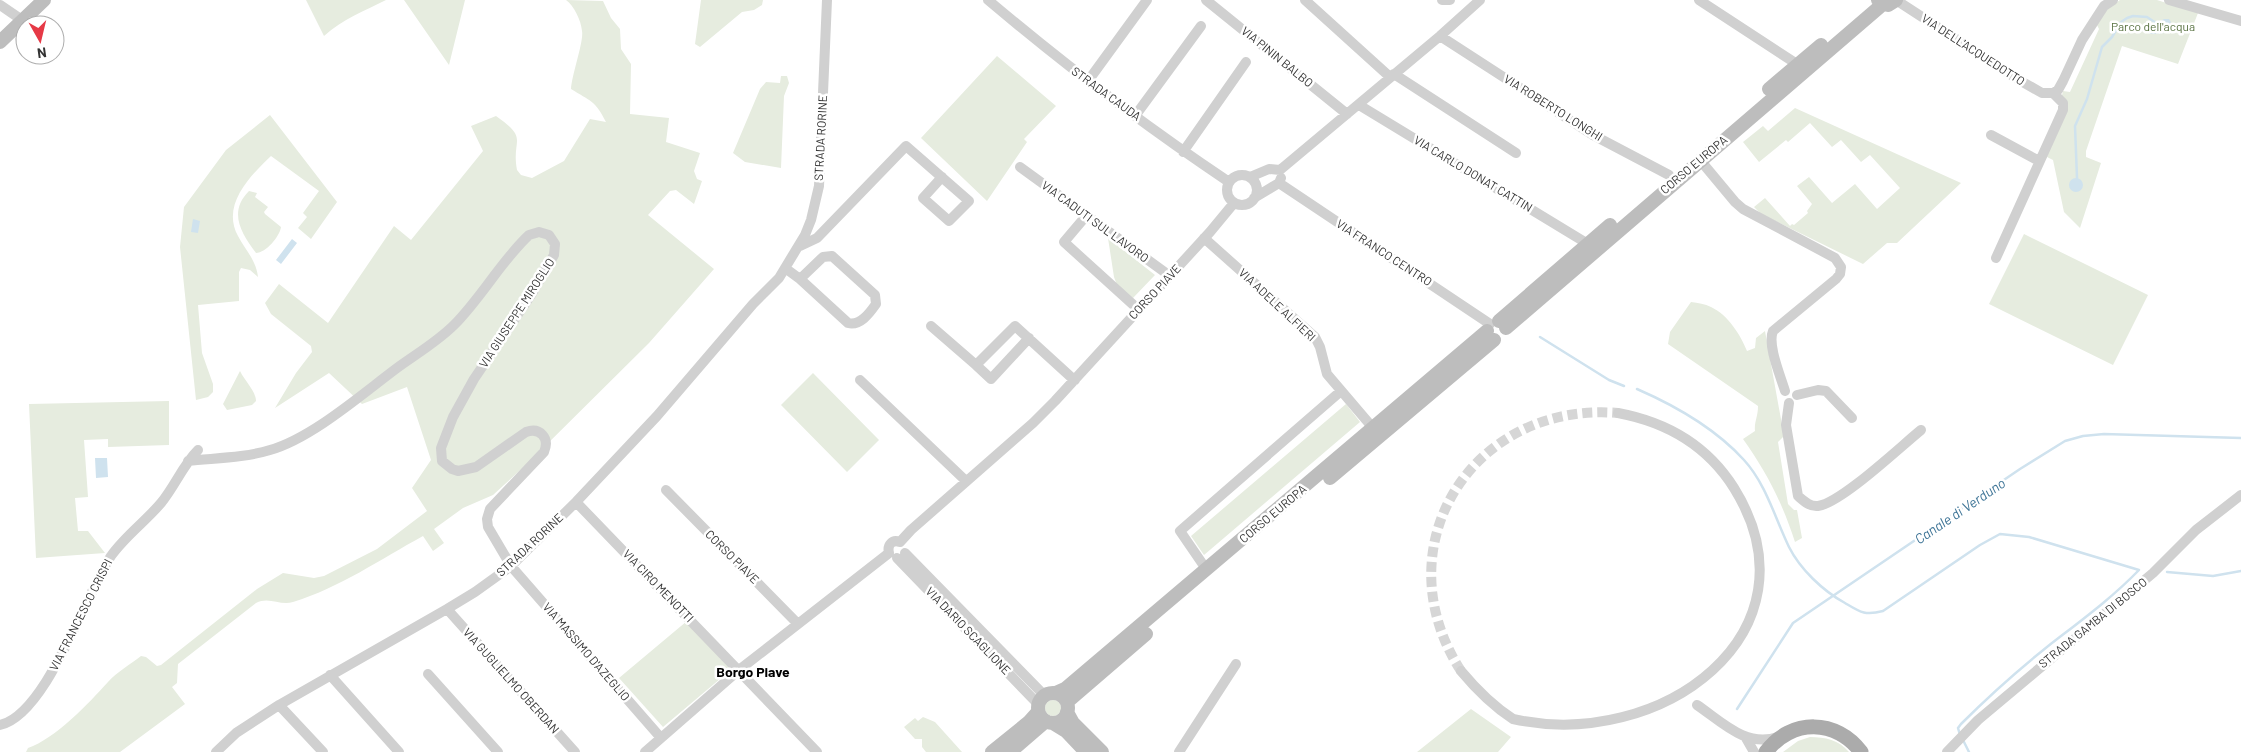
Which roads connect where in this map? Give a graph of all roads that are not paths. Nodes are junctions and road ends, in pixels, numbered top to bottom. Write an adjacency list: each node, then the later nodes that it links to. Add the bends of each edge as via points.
1 (44, 0): 16 (main road)
2 (827, 0): 47 (street, STRADA RORINE, via 819,186 811,220)
3 (988, 0): 25 (street, STRADA CAUDA)
4 (1147, 0): 25 (street)
5 (1206, 0): 28 (street, VIA PININ BALBO)
6 (1305, 0): 24 (street)
7 (1442, 0): 8 (street)
8 (1450, 0)
9 (1480, 0): 20 (street)
10 (1699, 0): 23 (street)
11 (2113, 0): 26 (street, via 2104,6 2082,40 2058,90)
12 (2169, 0): 17 (street)
13 (1886, 1): 23 (main road, CORSO EUROPA); 26 (street, VIA DELL'ACQUEDOTTO, via 2042,93)
14 (0, 5): 15 (street)
15 (15, 15)
16 (28, 15)
17 (2241, 21)
18 (1200, 26): 29 (street)
19 (15, 27): 21 (main road)
20 (1440, 36): 24 (street); 37 (street, VIA ROBERTO LONGHI, via 1593,135)
21 (0, 42)
22 (1246, 62): 31 (street)
23 (1802, 67): 33 (main road, CORSO EUROPA); 37 (main road, CORSO EUROPA)
24 (1392, 76): 27 (street); 32 (street)
25 (1088, 81): 29 (street, STRADA CAUDA)
26 (2052, 93): 34 (street, via 2063,103 2063,110)
27 (1359, 105): 28 (street); 46 (street, VIA CARLO DONAT CATTIN)
28 (1347, 114): 36 (street)
29 (1135, 116): 31 (street, STRADA CAUDA)
30 (1990, 135): 34 (street)
31 (1183, 152): 40 (street, STRADA CAUDA)
32 (1516, 153)
33 (1700, 160): 54 (main road, CORSO EUROPA); 60 (street, via 1735,202 1835,258 1841,267 1836,279 1773,331 1770,339)
34 (2039, 161): 48 (street)
35 (1020, 166): 44 (street, VIA CADUTI SUL LAVORO)
36 (1280, 170): 39 (street, via 1269,169); 41 (street)
37 (1669, 175): 46 (main road, CORSO EUROPA)
38 (942, 177): 38 (street, via 969,201 949,221 923,198); 47 (street, via 906,146 817,238)
39 (1250, 177): 40 (street, via 1238,175); 42 (street, via 1256,186)
40 (1229, 182): 43 (street, via 1227,193)
41 (1279, 183): 42 (street); 54 (street, VIA FRANCO CENTRO)
42 (1254, 198): 43 (street, via 1245,205)
43 (1234, 203): 45 (street, CORSO PIAVE)
44 (1086, 216): 50 (street, VIA CADUTI SUL LAVORO); 52 (street, via 1064,242)
45 (1204, 238): 50 (street, CORSO PIAVE); 59 (street, VIA ADELE ALFIERI, via 1315,337 1327,374)
46 (1588, 244): 54 (main road, CORSO EUROPA)
47 (800, 246): 49 (street, STRADA RORINE)
48 (1996, 258)
49 (785, 268): 51 (street); 72 (street, STRADA RORINE, via 657,416)
50 (1170, 276): 52 (street, CORSO PIAVE)
51 (800, 279): 51 (street, via 848,324 860,322 876,304 875,295 832,256 823,257)
52 (1139, 310): 58 (street, CORSO PIAVE)
53 (931, 326): 56 (street)
54 (1495, 329): 65 (main road, CORSO EUROPA); 86 (main road, CORSO EUROPA)
55 (1029, 338): 56 (street, via 1015,326); 56 (street, via 991,379); 58 (street)
56 (976, 365)
57 (860, 380): 69 (street)
58 (1075, 380): 69 (street, CORSO PIAVE, via 1033,423)
59 (1341, 391): 65 (street, VIA ADELE ALFIERI); 76 (street, via 1180,531)
60 (1786, 392): 61 (street, via 1792,390); 62 (street, via 1784,399)
61 (1797, 395): 62 (street, via 1795,401); 64 (street, via 1826,391)
62 (1789, 403): 66 (street, via 1786,425 1798,496 1814,506 1839,498)
63 (1618, 414): 79 (street, via 1659,424 1700,448 1718,466 1742,501 1754,530 1760,561 1760,594 1753,625)
64 (1852, 418)
65 (1373, 428): 86 (main road, CORSO EUROPA, via 1072,683)
66 (1921, 430)
67 (198, 450): 68 (street, VIA FRANCESCO CRISPI)
68 (188, 460): 75 (street, VIA GIUSEPPE MIROGLIO, via 270,450 296,439 329,418 435,342 473,304 525,238 534,232 544,233 553,239 554,255 531,296 474,379 453,417 441,448 442,461 458,471 476,467 526,432 540,432 545,439 544,452 495,502 487,520 490,532); 88 (street, VIA FRANCESCO CRISPI, via 163,500 112,556 41,690 15,718)
69 (966, 481): 73 (street, CORSO PIAVE)
70 (666, 490): 78 (street, CORSO PIAVE)
71 (2241, 494): 108 (street, STRADA GAMBA DI BOSCO, via 2196,530 2153,573 1978,720)
72 (576, 502): 75 (street, STRADA RORINE); 81 (street, VIA CIRO MENOTTI)
73 (900, 542): 74 (street, via 904,546); 74 (street, CORSO PIAVE, via 895,541 888,548)
74 (897, 555): 78 (street, CORSO PIAVE); 86 (street, VIA DARIO SCAGLIONE)
75 (511, 566): 77 (street, STRADA RORINE); 91 (street, VIA MASSIMO D'AZEGLIO)
76 (1204, 566)
77 (448, 609): 84 (street, STRADA RORINE); 98 (street, VIA GUGLIELMO OBERDAN)
78 (798, 624): 81 (street, CORSO PIAVE)
79 (1740, 655)
80 (1236, 664): 104 (street)
81 (739, 670): 91 (street, CORSO PIAVE); 99 (street, VIA CIRO MENOTTI)
82 (1461, 670): 89 (street, via 1491,702 1514,719)
83 (428, 674): 97 (street)
84 (330, 675): 85 (street, STRADA RORINE); 96 (street)
85 (279, 704): 94 (street, STRADA RORINE, via 236,733); 95 (street)
86 (1051, 708): 100 (main road, CORSO EUROPA); 101 (main road, CORSO EUROPA); 102 (main road, VIA DARIO SCAGLIONE, via 1066,731); 103 (main road, VIA DARIO SCAGLIONE, via 1073,723)
87 (1686, 714): 92 (street, via 1700,702)
88 (0, 725)
89 (1546, 734)
90 (1785, 734): 92 (street, via 1763,742); 106 (main road); 107 (main road, via 1810,726 1827,728 1851,740)
91 (661, 738): 93 (street, CORSO PIAVE)
92 (1746, 738): 105 (street)
93 (652, 749)
94 (222, 750)
95 (323, 752)
96 (399, 752)
97 (498, 752)
98 (575, 752)
99 (817, 752)
100 (992, 752)
101 (1010, 752)
102 (1086, 752)
103 (1102, 752)
104 (1179, 752)
105 (1754, 752)
106 (1766, 752)
107 (1861, 752)
108 (1947, 752)

